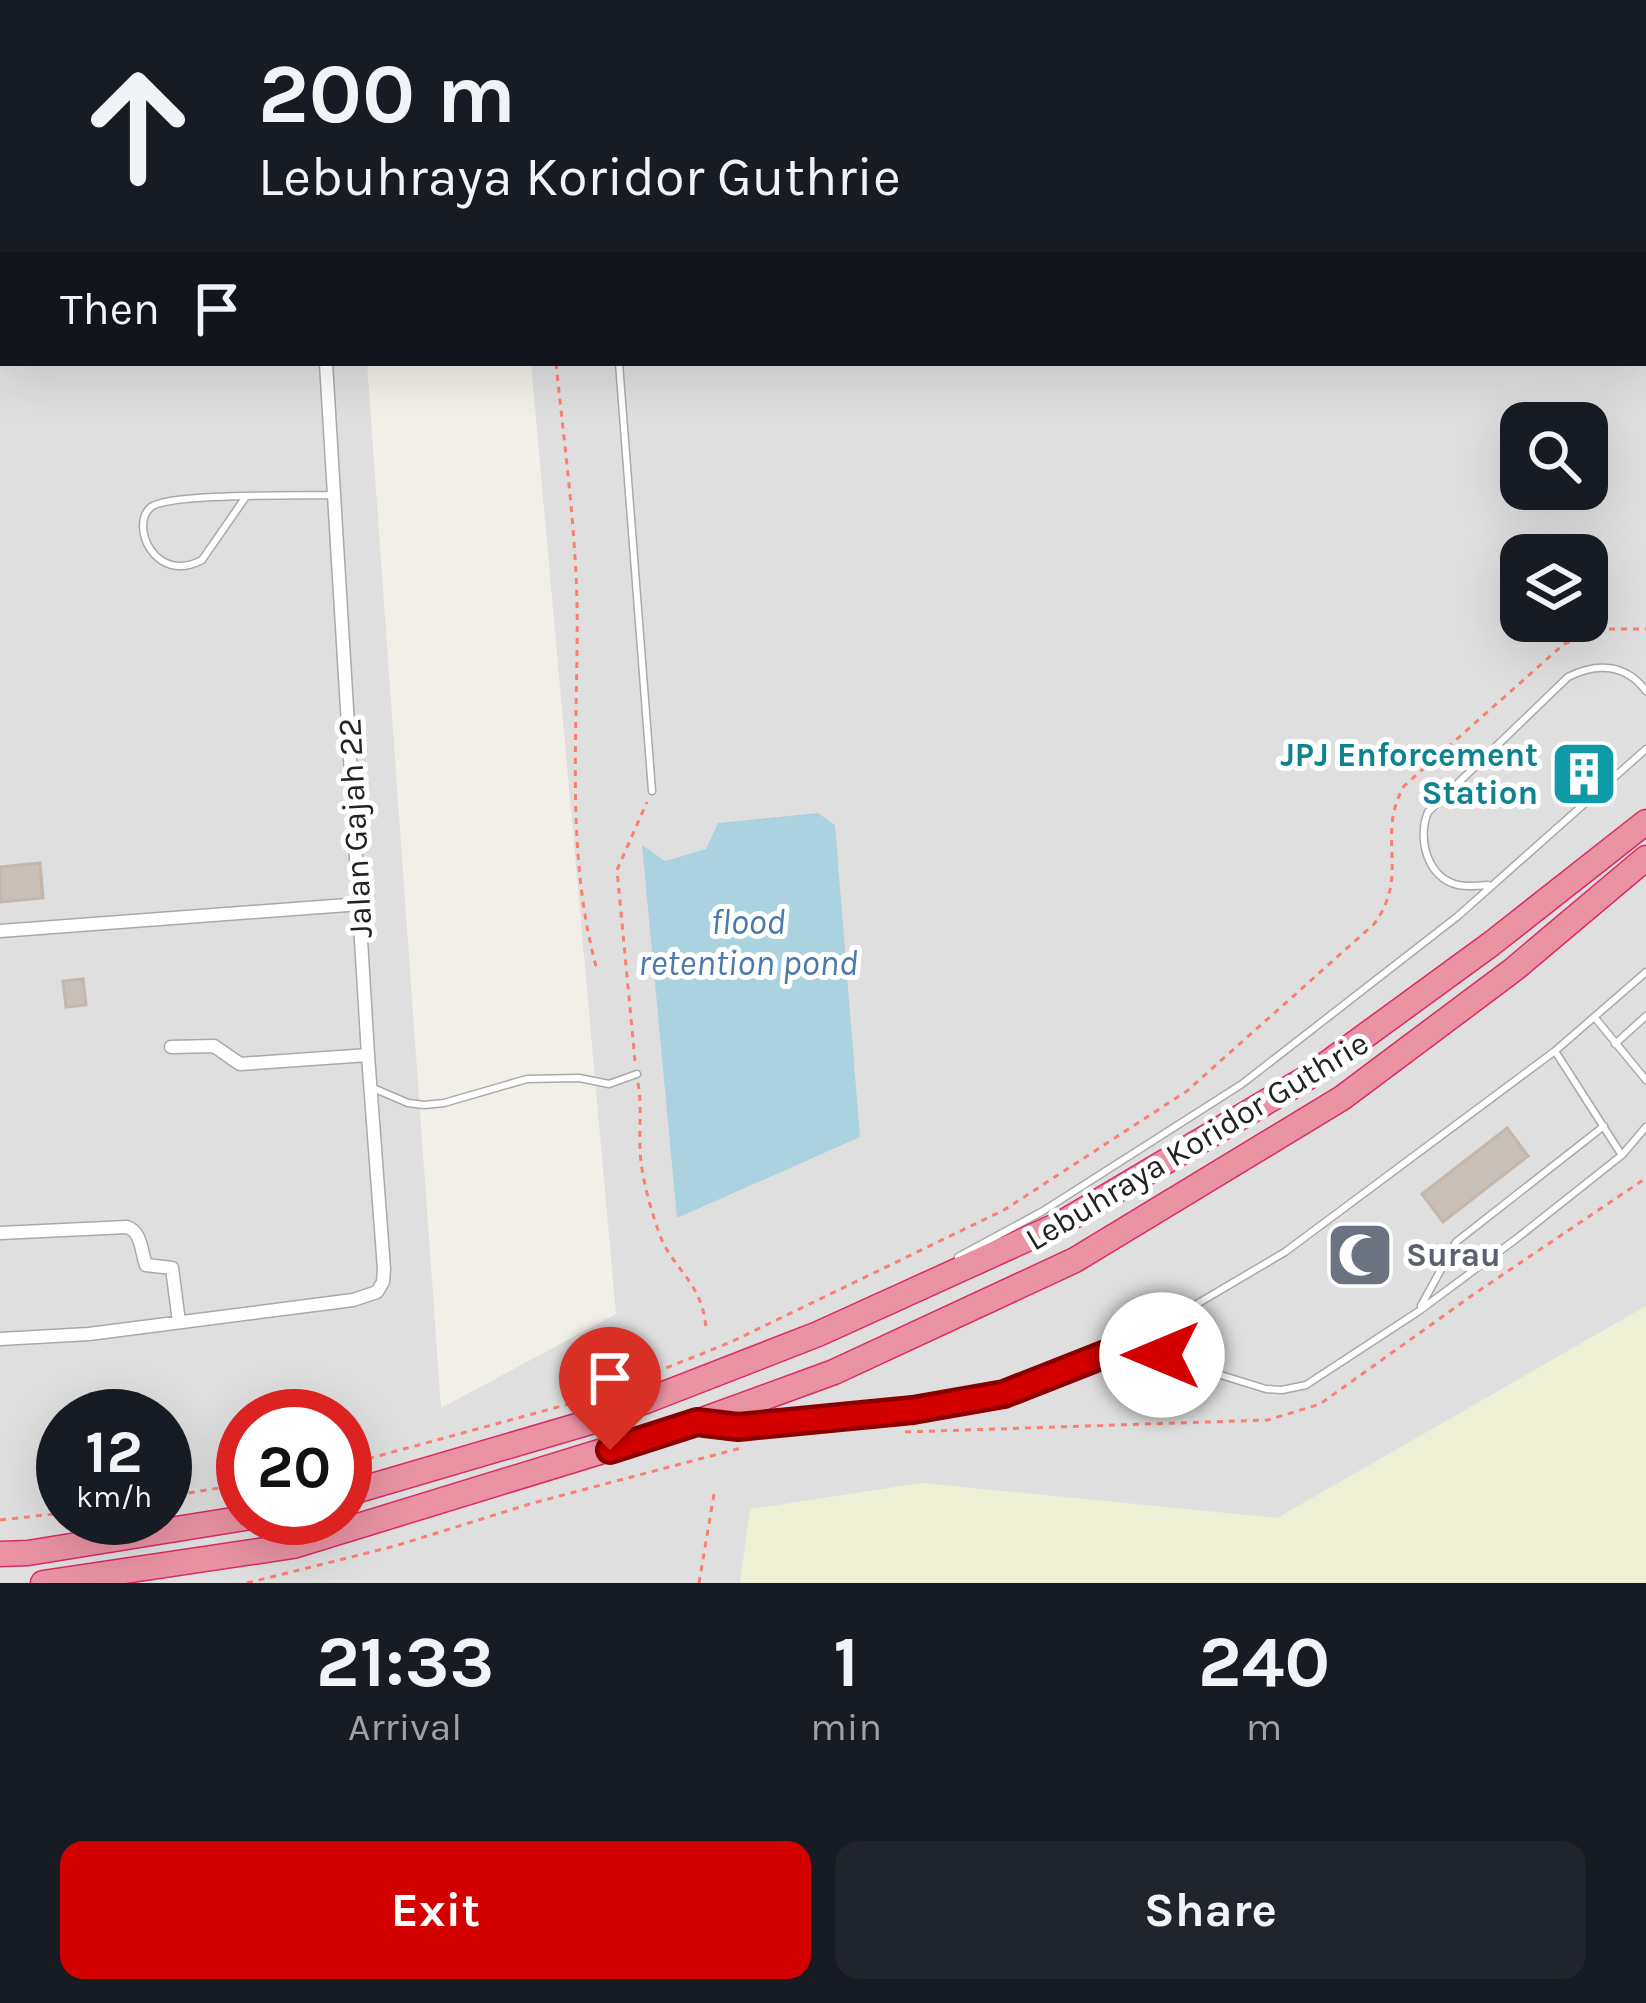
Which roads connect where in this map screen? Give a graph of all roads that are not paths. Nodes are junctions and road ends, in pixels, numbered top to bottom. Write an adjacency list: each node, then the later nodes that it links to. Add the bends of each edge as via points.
1 (326, 366): 3 (street, Jalan Gajah 22)
2 (619, 366): 7 (lane)
3 (335, 495): 4 (lane); 11 (street, Jalan Gajah 22)
4 (245, 498): 4 (lane, via 151,507 143,530 151,551 177,567 202,560)
5 (1646, 691): 10 (lane, via 1611,668 1568,677 1428,812 1423,845 1436,869 1455,885)
6 (1646, 749): 10 (lane)
7 (652, 791)
8 (1646, 822): 29 (highway, Lebuhraya Koridor Guthrie, via 1310,1076 1060,1224)
9 (1646, 858): 32 (highway, Lebuhraya Koridor Guthrie, via 1342,1098 1094,1248 835,1372)
10 (1491, 885): 29 (lane, via 1242,1084 1043,1211)
11 (361, 904): 12 (street); 19 (street, Jalan Gajah 22)
12 (0, 931)
13 (1646, 972): 15 (lane)
14 (1646, 1016): 16 (lane)
15 (1595, 1019): 16 (lane); 18 (lane)
16 (1615, 1044): 21 (lane)
17 (171, 1047): 19 (street, via 214,1046 240,1064)
18 (1555, 1051): 23 (lane); 31 (lane, via 1285,1252)
19 (368, 1054): 22 (street, Jalan Gajah 22)
20 (637, 1074): 22 (lane, via 609,1084 527,1079 424,1105)
21 (1646, 1080)
22 (372, 1099): 28 (street, Jalan Gajah 22, via 384,1269 377,1292)
23 (1604, 1126): 25 (lane); 27 (lane, via 1456,1242)
24 (1646, 1127): 25 (lane)
25 (1622, 1155): 27 (lane)
26 (0, 1233): 28 (street, via 133,1229 146,1265 172,1268)
27 (1419, 1311): 31 (lane, via 1306,1385 1282,1390)
28 (179, 1322): 30 (street)
29 (818, 1334): 33 (highway, Lebuhraya Koridor Guthrie, via 597,1420)
30 (0, 1339)
31 (1126, 1346): 32 (highway, via 982,1399 738,1427)
32 (697, 1422): 36 (highway, Lebuhraya Koridor Guthrie, via 293,1546)
33 (372, 1486)
34 (216, 1523): 35 (highway)
35 (0, 1554)
36 (43, 1583)

